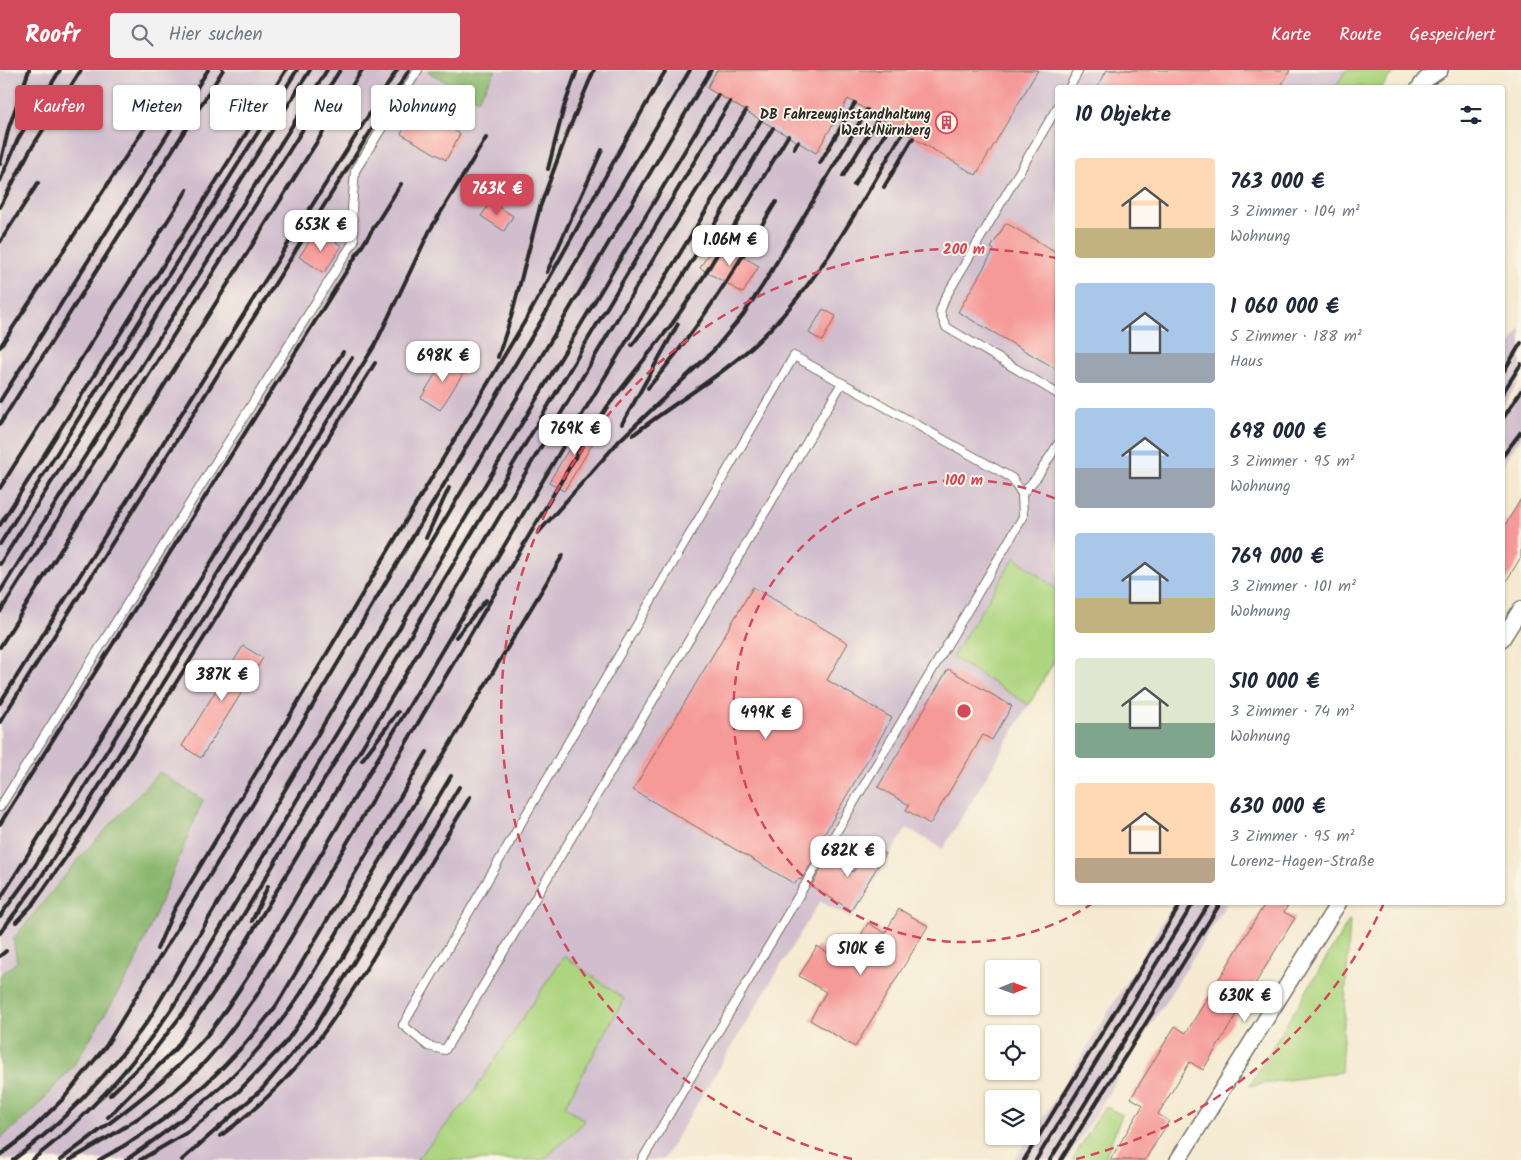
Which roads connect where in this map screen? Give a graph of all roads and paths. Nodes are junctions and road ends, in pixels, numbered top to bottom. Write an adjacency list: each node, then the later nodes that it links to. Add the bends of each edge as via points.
1 (418, 70): 13 (lane, via 355,171 354,241)
2 (1079, 70): 4 (lane)
3 (1440, 70): 5 (street)
4 (1070, 85)
5 (1422, 85)
6 (1055, 111): 8 (lane, via 945,298 940,312 946,326)
7 (842, 383): 7 (lane, via 445,1050 428,1046 403,1024 794,356); 10 (lane, via 1012,478)
8 (1055, 392)
9 (1055, 449): 10 (lane)
10 (1022, 494): 15 (lane, via 1024,517)
11 (1521, 609): 12 (street)
12 (1505, 634)
13 (0, 807)
14 (1337, 905): 16 (street)
15 (642, 1160)
16 (1178, 1160)

